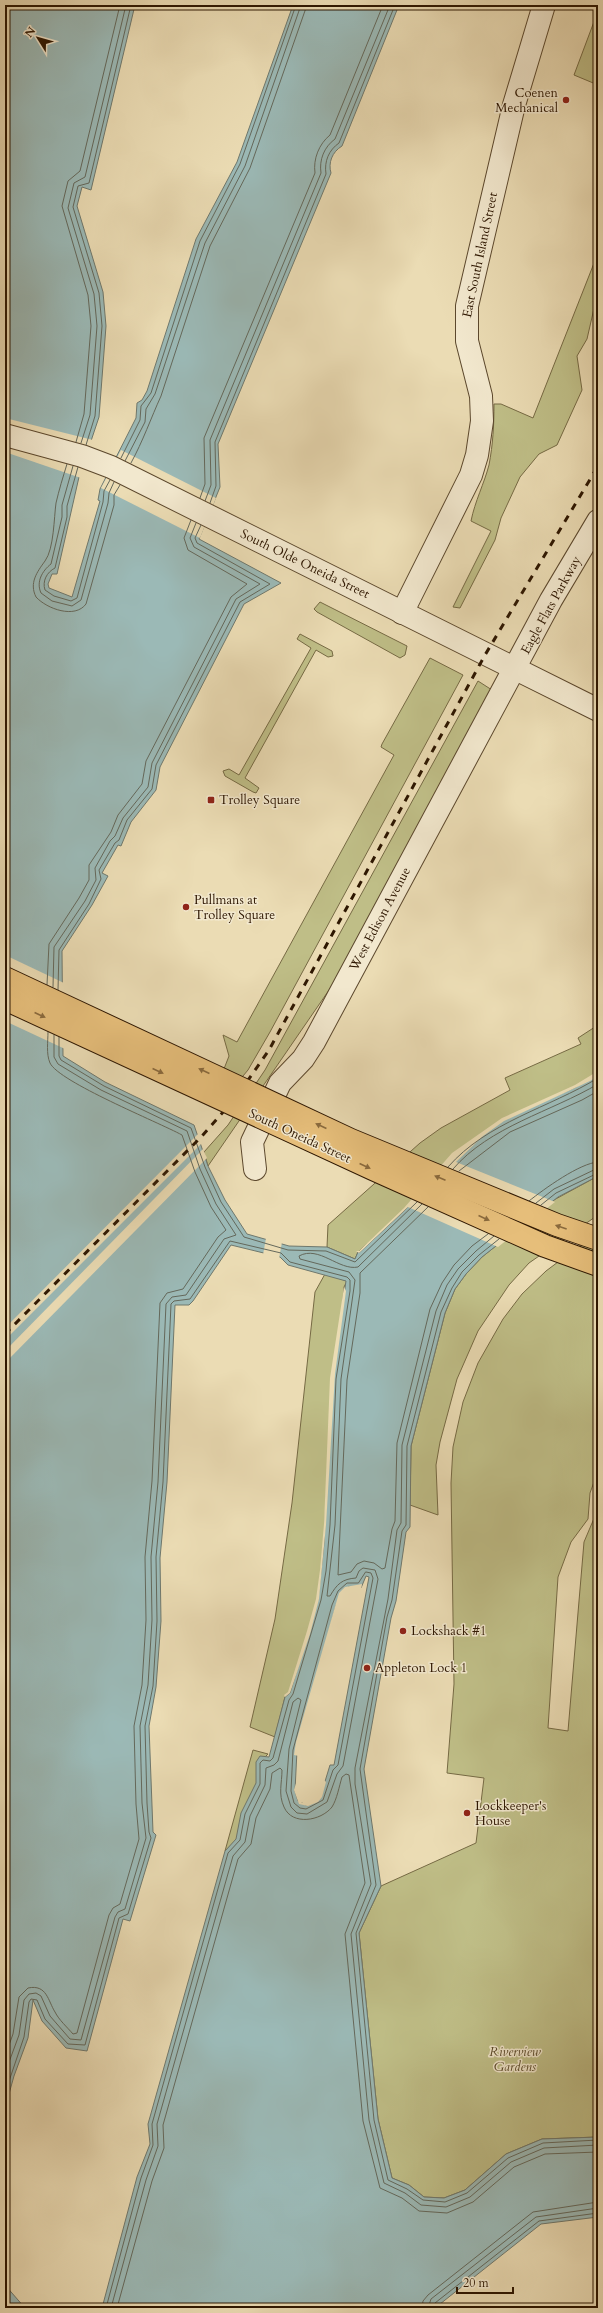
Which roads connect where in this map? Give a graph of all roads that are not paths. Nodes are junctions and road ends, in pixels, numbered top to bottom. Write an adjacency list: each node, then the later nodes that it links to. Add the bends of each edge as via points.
1 (544, 5): 4 (street, East South Island Street, via 514,105 467,306 467,341 481,396 482,421 477,455 471,475)
2 (5, 435): 4 (street, South Olde Oneida Street, via 112,467)
3 (598, 522): 5 (street, Eagle Flats Parkway, via 551,600)
4 (402, 613): 5 (street, South Olde Oneida Street)
5 (516, 668): 6 (street, South Olde Oneida Street); 9 (street, West Edison Avenue, via 314,1042 280,1083 252,1142)
6 (598, 710)
7 (5, 978): 10 (main road, South Oneida Street, one-way to 7, bridge, via 557,1225 351,1140)
8 (5, 999): 11 (main road, South Oneida Street, one-way to 11, bridge, via 373,1169 546,1246)
9 (255, 1169)
10 (598, 1239)
11 (598, 1265)

